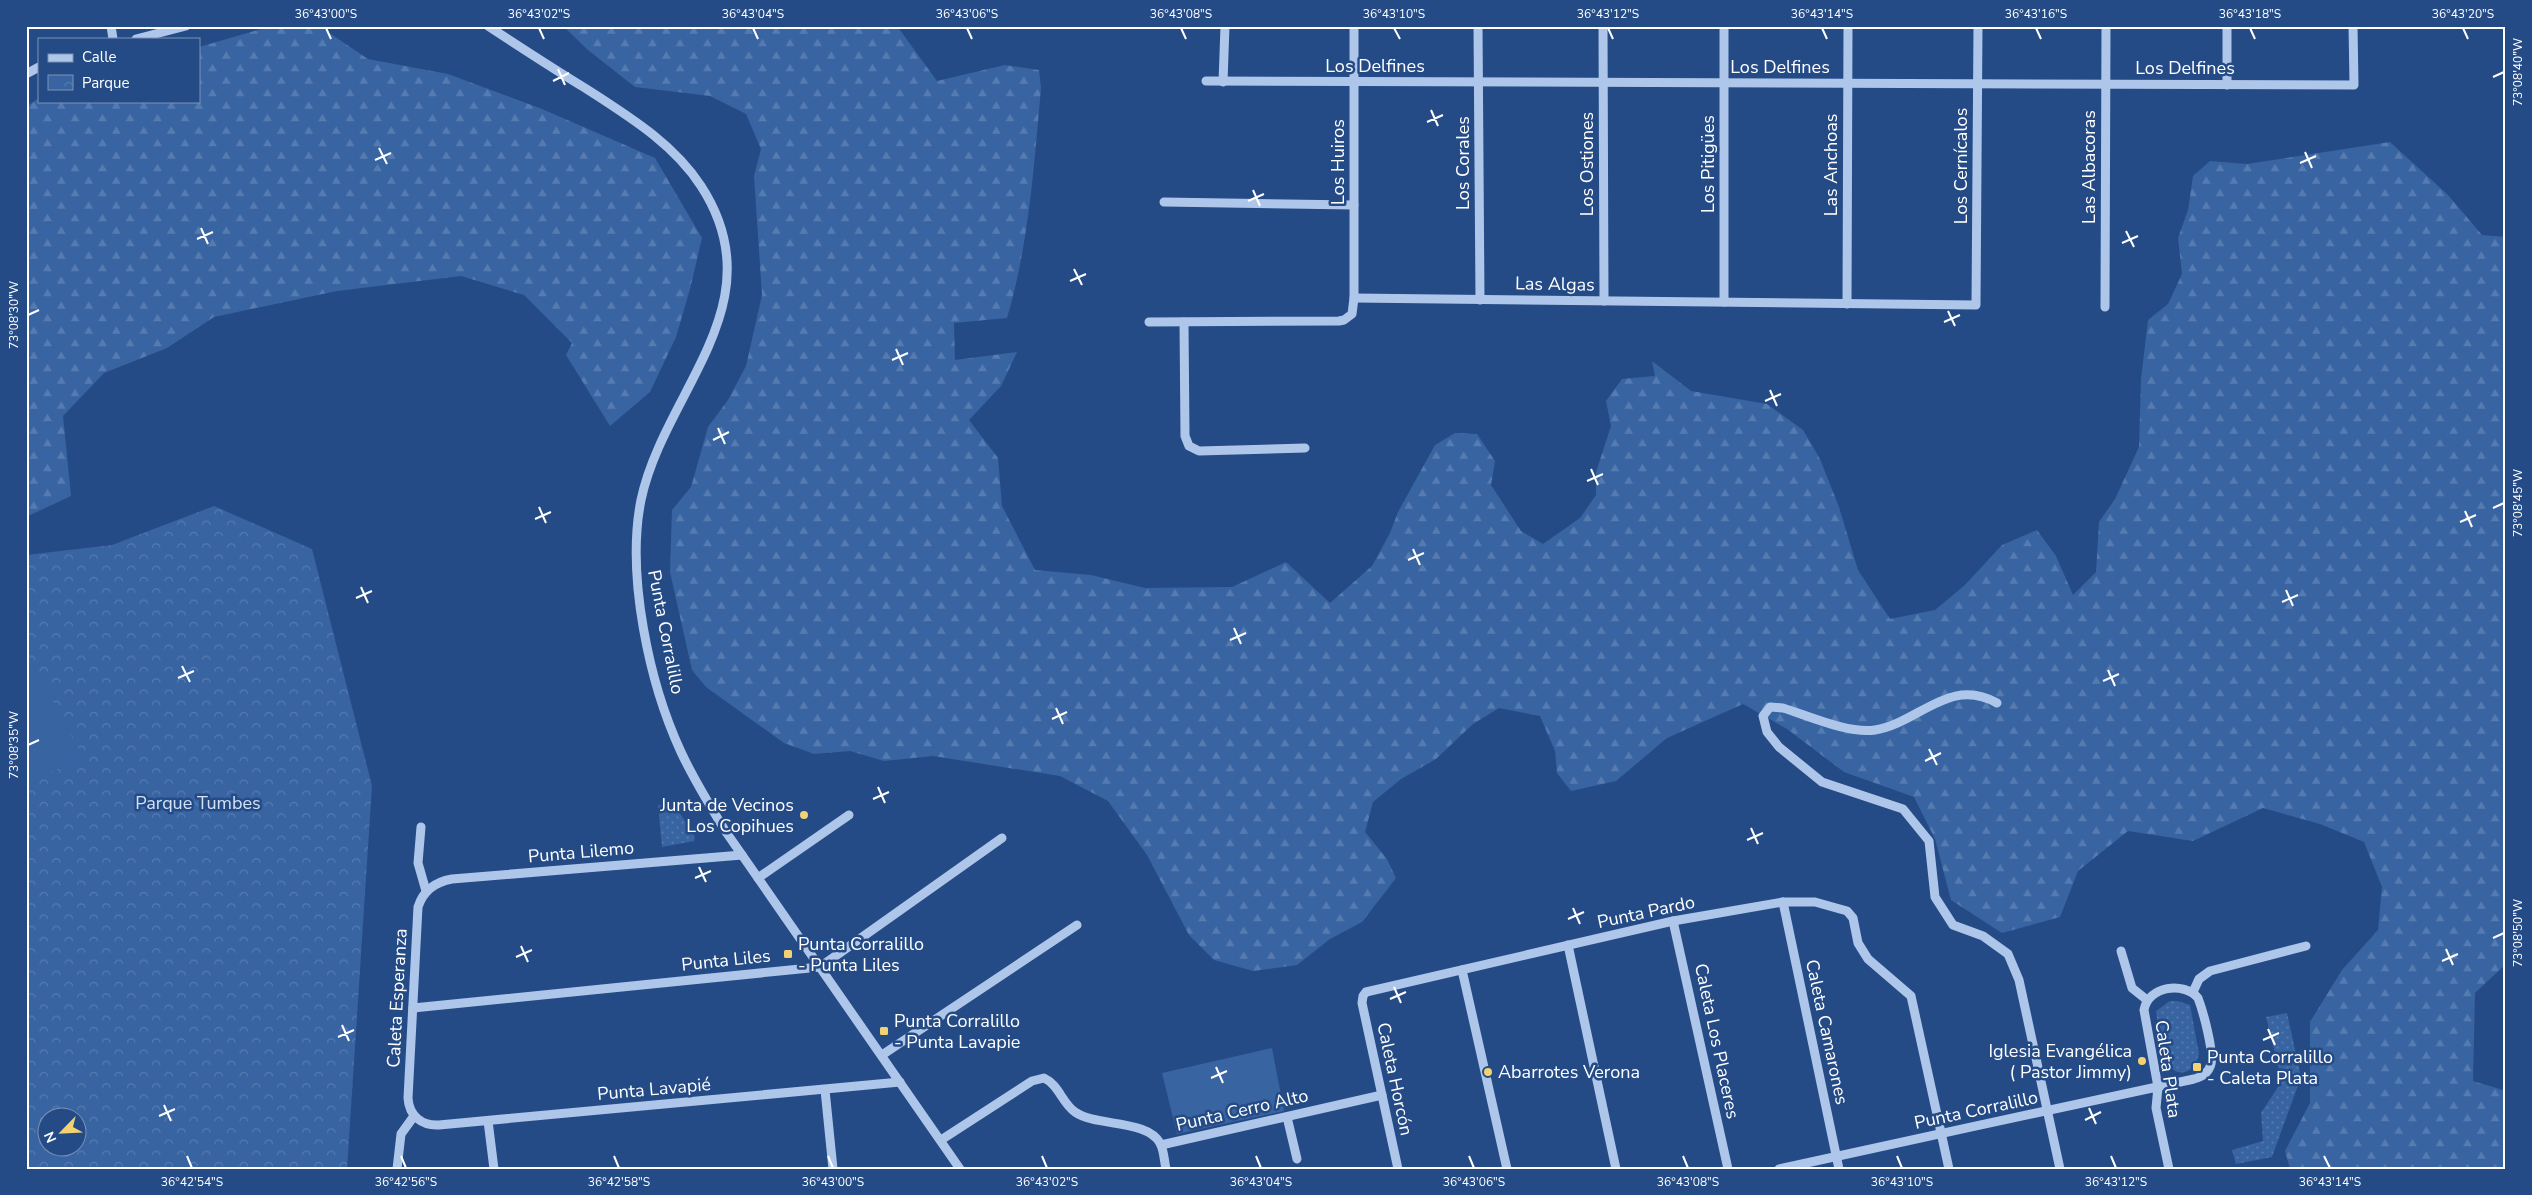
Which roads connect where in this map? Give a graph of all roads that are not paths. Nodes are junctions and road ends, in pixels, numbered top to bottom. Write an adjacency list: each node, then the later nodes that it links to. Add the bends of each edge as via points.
1 (186, 26): 13 (street)
2 (488, 26): 42 (street, Punta Corralillo, via 656,137 696,179 718,218 726,266 719,322 703,363 655,453 641,501 636,555 640,603 665,709 693,776)
3 (1225, 26): 17 (street)
4 (1354, 26): 18 (street, Los Huiros)
5 (1478, 26): 19 (street, Los Corales)
6 (1603, 26): 20 (street, Los Ostiones)
7 (1724, 26): 21 (street, Los Pitigües)
8 (1848, 26): 22 (street, Las Anchoas)
9 (1978, 26): 23 (street, Los Cernícalos)
10 (2106, 26): 24 (street, Las Albacoras)
11 (2227, 26): 25 (street)
12 (2353, 26): 25 (street, Los Delfines, via 2354,85)
13 (140, 38)
14 (38, 68): 15 (street)
15 (26, 74)
16 (1206, 82): 17 (street, Los Delfines)
17 (1223, 82): 18 (street, Los Delfines)
18 (1354, 82): 19 (street, Los Delfines); 27 (street, Los Huiros)
19 (1479, 82): 20 (street, Los Delfines); 29 (street, Los Corales)
20 (1603, 83): 21 (street, Los Delfines); 30 (street, Los Ostiones)
21 (1724, 83): 22 (street, Los Delfines); 31 (street, Los Pitigües)
22 (1848, 84): 23 (street, Los Delfines); 32 (street, Las Anchoas)
23 (1977, 84): 24 (street, Los Delfines); 33 (street, Los Cernícalos)
24 (2105, 84): 25 (street, Los Delfines); 34 (street, Las Albacoras)
25 (2227, 85)
26 (1164, 202): 27 (street)
27 (1354, 205): 28 (street, Los Huiros)
28 (1354, 298): 29 (street, Las Algas); 36 (street, via 1352,314 1344,320)
29 (1480, 300): 30 (street, Las Algas)
30 (1604, 301): 31 (street, Las Algas)
31 (1724, 302): 32 (street, Las Algas)
32 (1847, 304): 33 (street, Las Algas)
33 (1976, 305)
34 (2105, 307)
35 (1149, 322): 36 (street)
36 (1184, 322): 37 (street, via 1185,436 1189,446 1199,450)
37 (1305, 448)
38 (1997, 703): 62 (street, via 1967,694 1940,699 1908,718 1877,730 1859,731 1783,708 1770,707 1763,716 1767,732 1779,747 1822,782 1903,808 1929,841 1935,897 1952,925 1983,936 2008,954 2019,980)
39 (849, 815): 43 (street)
40 (421, 827): 44 (street, via 418,863)
41 (1002, 838): 51 (street, Punta Liles)
42 (742, 855): 43 (street, Punta Corralillo); 44 (street, Punta Lilemo, via 452,879)
43 (758, 878): 51 (street, Punta Corralillo)
44 (426, 891): 56 (street, Caleta Esperanza, via 418,907)
45 (1783, 902): 46 (street, Punta Pardo); 66 (street, Punta Pardo, via 1815,902 1850,914 1858,943 1868,959 1906,990 1914,1002); 69 (street, Caleta Camarones)
46 (1673, 921): 48 (street, Punta Pardo); 79 (street, Caleta Los Placeres)
47 (1076, 925): 57 (street)
48 (1568, 945): 52 (street, Punta Pardo); 78 (street)
49 (2306, 946): 53 (street, via 2210,971 2199,980)
50 (2121, 951): 55 (street, Caleta Plata, via 2132,988)
51 (820, 967): 56 (street, Punta Liles); 57 (street, Punta Corralillo)
52 (1462, 970): 54 (street, Punta Pardo, via 1370,991); 77 (street)
53 (2193, 992): 55 (street, via 2177,988 2155,993); 59 (street, Punta Corralillo, via 2201,1005 2211,1057 2207,1071 2199,1078)
54 (1363, 996): 61 (street, Caleta Horcón)
55 (2147, 1000): 59 (street, Caleta Plata, via 2144,1015)
56 (413, 1008): 63 (street, Caleta Esperanza, via 408,1098)
57 (882, 1055): 58 (street, Punta Corralillo)
58 (900, 1082): 60 (street, Punta Lavapié); 67 (street, Punta Corralillo)
59 (2158, 1087): 62 (street, Punta Corralillo); 84 (street, Caleta Plata, via 2156,1108)
60 (825, 1090): 65 (street, Punta Lavapié); 73 (street)
61 (1382, 1095): 64 (street, Punta Cerro Alto); 76 (street, Caleta Horcón)
62 (2048, 1111): 66 (street, Punta Corralillo); 83 (street)
63 (414, 1116): 65 (street, Punta Lavapié, via 433,1126); 71 (street, via 401,1134)
64 (1288, 1117): 68 (street, Punta Cerro Alto); 70 (street)
65 (488, 1121): 72 (street)
66 (1942, 1134): 69 (street, Punta Corralillo); 82 (street)
67 (941, 1140): 68 (street, Punta Cerro Alto, via 1032,1081 1044,1078 1054,1085 1074,1112 1149,1132); 74 (street, Punta Corralillo)
68 (1161, 1145): 75 (street)
69 (1837, 1156): 80 (street, Punta Corralillo); 81 (street, Caleta Camarones)
70 (1297, 1159)
71 (398, 1169)
72 (494, 1169)
73 (833, 1169)
74 (960, 1169)
75 (1166, 1169)
76 (1398, 1169)
77 (1507, 1169)
78 (1616, 1169)
79 (1728, 1169)
80 (1779, 1169)
81 (1840, 1169)
82 (1949, 1169)
83 (2060, 1169)
84 (2169, 1169)

